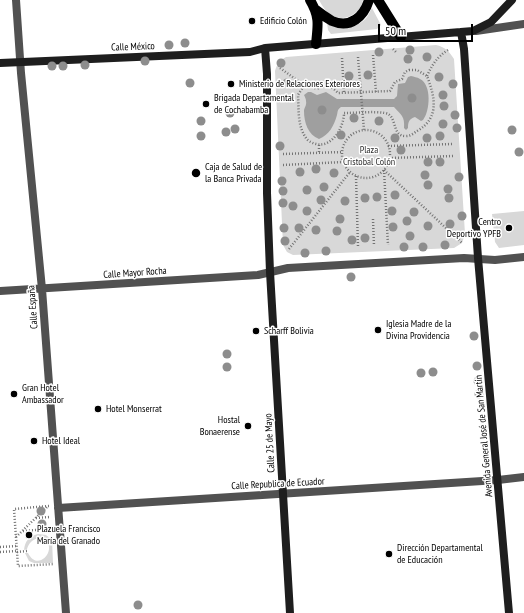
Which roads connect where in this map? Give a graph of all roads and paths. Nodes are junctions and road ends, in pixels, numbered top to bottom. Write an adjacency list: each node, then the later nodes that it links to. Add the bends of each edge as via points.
1 (16, 0): 19 (street, Calle España)
2 (310, 0): 6 (main road)
3 (369, 0): 6 (main road, via 362,15 351,22 333,21)
4 (378, 0): 10 (main road)
5 (512, 0): 8 (main road, via 491,22)
6 (316, 10): 11 (main road)
7 (524, 24): 8 (street)
8 (473, 31): 9 (main road)
9 (461, 32): 10 (main road); 49 (main road)
10 (401, 37): 11 (main road)
11 (316, 44): 12 (main road)
12 (265, 48): 19 (main road, Calle México, via 250,52); 50 (main road)
13 (393, 48): 15 (path)
14 (448, 50): 22 (path, via 431,66)
15 (397, 53)
16 (373, 56): 24 (path)
17 (358, 57): 26 (path)
18 (342, 58): 25 (path)
19 (21, 62): 20 (main road, Calle México); 51 (street, Calle España)
20 (0, 63)
21 (280, 68): 23 (path)
22 (427, 76): 24 (path, via 417,70 409,70 402,79 395,82 390,91); 27 (path, via 434,97 434,108 431,119 424,127 408,136 400,135 386,113)
23 (306, 86): 25 (path, via 317,89 328,86 338,93); 30 (path, via 300,89 298,95 298,114 306,139)
24 (376, 92): 26 (path)
25 (344, 93): 26 (path)
26 (361, 94): 27 (path)
27 (362, 114): 28 (path); 30 (path, via 344,113 344,121 336,136)
28 (364, 130): 31 (path, via 378,134 384,138); 32 (path, via 349,137)
29 (452, 144): 31 (path)
30 (318, 145): 33 (path)
31 (388, 146): 36 (path)
32 (342, 152): 33 (path); 37 (path)
33 (319, 153): 34 (path)
34 (283, 154)
35 (453, 156): 36 (path)
36 (389, 158): 39 (path)
37 (343, 162): 38 (path); 40 (path)
38 (283, 165)
39 (384, 170): 41 (path, via 370,178); 43 (path); 44 (path)
40 (350, 172): 41 (path); 47 (path)
41 (356, 176): 46 (path)
42 (373, 219): 45 (path)
43 (462, 243)
44 (388, 245)
45 (374, 246)
46 (358, 247)
47 (289, 249)
48 (524, 257): 49 (street, via 495,260)
49 (478, 258): 50 (street, via 288,268); 54 (main road, Avenida General José de San Martín)
50 (270, 272): 51 (street, Calle Mayor Rocha, via 258,275); 55 (main road, Calle 25 de Mayo)
51 (42, 289): 52 (street, Calle Mayor Rocha); 56 (street, Calle España)
52 (0, 291)
53 (524, 477): 54 (street, Calle Republica de Ecuador)
54 (498, 480): 55 (street, Calle Republica de Ecuador); 70 (main road, Avenida General José de San Martín)
55 (283, 494): 56 (street, Calle Republica de Ecuador); 69 (main road, Calle 25 de Mayo)
56 (52, 507): 58 (path); 61 (path, via 14,509); 68 (street, Calle España)
57 (52, 517): 58 (path)
58 (36, 518): 60 (path)
59 (52, 529): 60 (path)
60 (23, 531): 61 (path)
61 (16, 537): 62 (path)
62 (17, 546): 63 (path); 64 (path)
63 (0, 547)
64 (17, 551): 65 (path); 66 (path); 67 (path, via 18,566)
65 (27, 551)
66 (0, 552)
67 (55, 564)
68 (66, 613)
69 (290, 613)
70 (509, 613)

